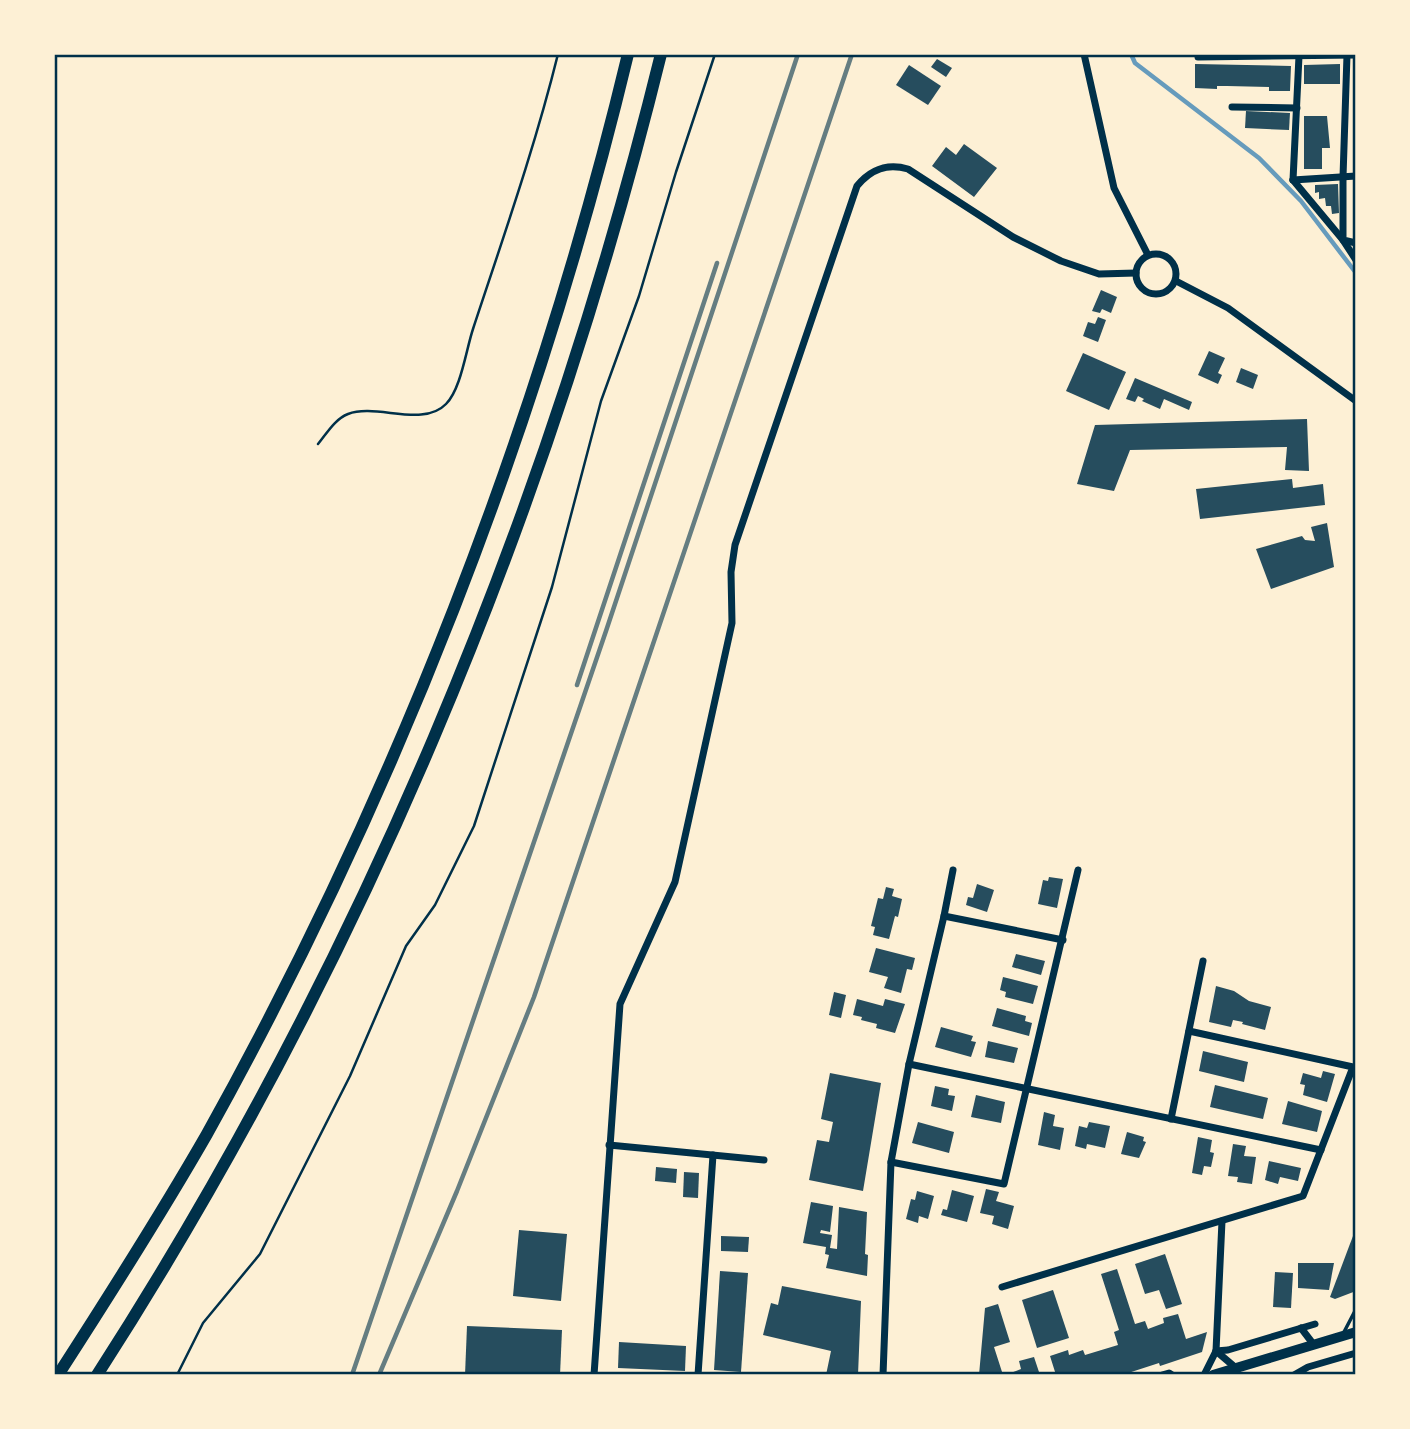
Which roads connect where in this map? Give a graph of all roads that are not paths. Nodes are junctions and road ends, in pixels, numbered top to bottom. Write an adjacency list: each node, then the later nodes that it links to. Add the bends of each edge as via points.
1 (628, 54): 45 (highway, via 539,368 489,515 408,722 307,943 207,1133)
2 (661, 54): 46 (highway, via 614,235 478,635 334,957 233,1148)
3 (1084, 54): 15 (street, via 1114,188)
4 (1198, 55): 5 (street)
5 (1299, 55): 6 (street); 9 (street)
6 (1347, 55): 7 (street); 11 (street)
7 (1356, 55)
8 (1232, 107): 9 (street)
9 (1297, 108): 12 (street)
10 (1356, 176): 11 (street)
11 (1343, 177): 12 (street); 13 (street)
12 (1293, 180): 13 (street)
13 (1343, 240): 14 (street); 16 (street)
14 (1356, 243)
15 (1148, 255): 17 (street, via 1139,262); 18 (street, via 1160,253 1170,258)
16 (1356, 260)
17 (1136, 273): 18 (street, via 1139,285 1149,293 1168,291); 29 (street, via 1099,274 1062,261 1013,237 908,169 880,168 858,186 735,545 732,623 675,882 620,1004)
18 (1176, 281): 19 (street, via 1228,308)
19 (1356, 401)
20 (953, 870): 22 (street)
21 (1078, 870): 23 (street)
22 (944, 916): 23 (street); 26 (street)
23 (1063, 940): 27 (street)
24 (1203, 961): 25 (street)
25 (1189, 1031): 28 (street); 30 (street, via 1353,1067)
26 (909, 1064): 27 (street); 33 (street)
27 (1027, 1088): 28 (street); 33 (street, via 1004,1184)
28 (1171, 1119): 30 (street)
29 (609, 1145): 31 (street); 47 (street)
30 (1321, 1150): 34 (street, via 1303,1196)
31 (713, 1155): 32 (street); 48 (street)
32 (764, 1160)
33 (891, 1161): 49 (street)
34 (1222, 1221): 35 (street); 42 (street)
35 (1002, 1287)
36 (1356, 1309): 40 (lane)
37 (1315, 1324): 38 (street)
38 (1301, 1328): 41 (street); 42 (street)
39 (1356, 1332): 40 (main road)
40 (1341, 1337): 41 (main road)
41 (1314, 1345): 44 (main road)
42 (1216, 1351): 44 (street); 52 (street)
43 (1356, 1353): 54 (street)
44 (1236, 1368): 53 (main road)
45 (58, 1375)
46 (97, 1375)
47 (594, 1375)
48 (698, 1375)
49 (883, 1375)
50 (1162, 1375): 51 (street)
51 (1172, 1375)
52 (1204, 1375)
53 (1213, 1375)
54 (1294, 1375)

